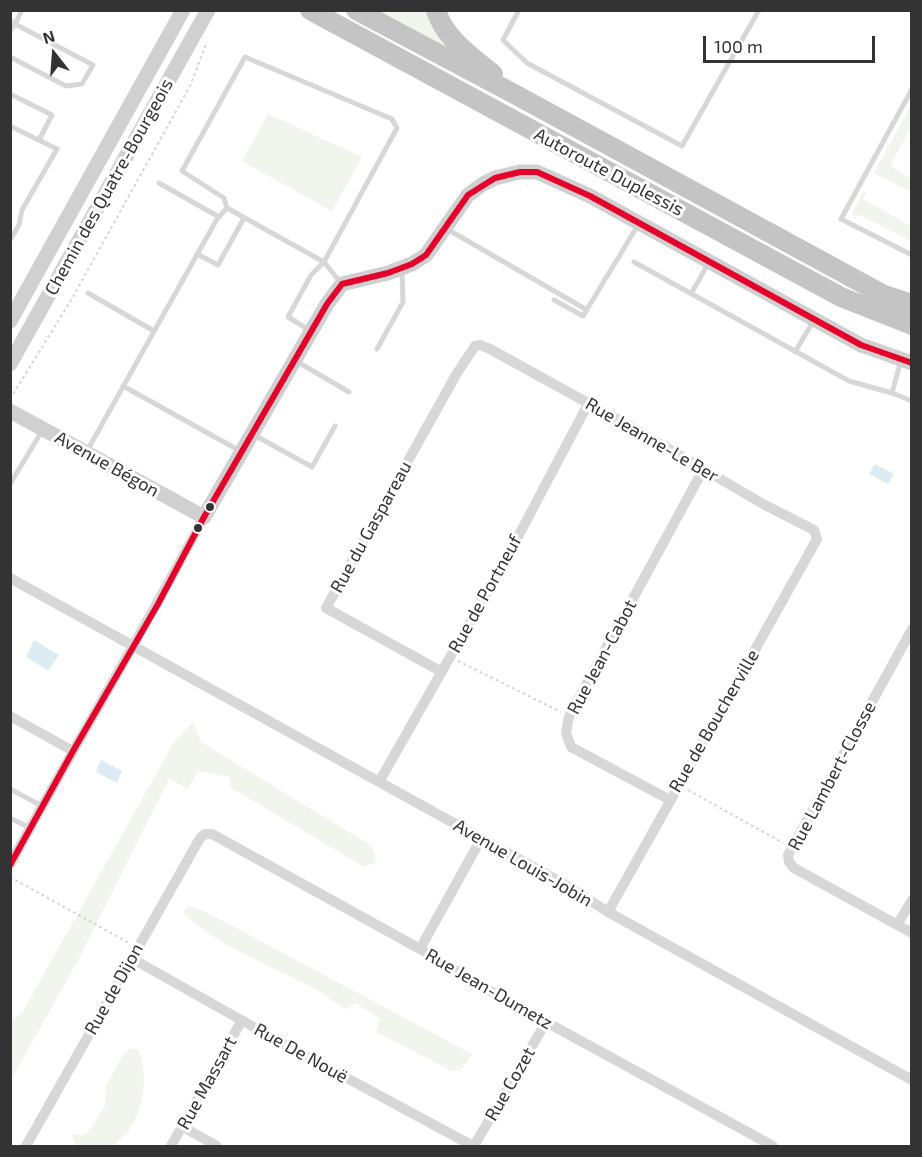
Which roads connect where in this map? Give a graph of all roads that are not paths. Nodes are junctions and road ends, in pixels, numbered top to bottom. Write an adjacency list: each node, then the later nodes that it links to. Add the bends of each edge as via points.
1 (22, 10): 9 (lane)
2 (183, 10): 38 (street, Chemin des Quatre-Bourgeois)
3 (208, 10): 48 (street, Chemin des Quatre-Bourgeois)
4 (310, 10): 33 (highway, Autoroute Duplessis)
5 (356, 10): 14 (highway, Autoroute Duplessis)
6 (436, 10): 14 (highway, via 452,38)
7 (519, 10): 8 (lane, via 503,40 527,63 682,146)
8 (759, 10)
9 (13, 22): 10 (lane); 11 (lane, via 93,64 82,84 66,86)
10 (10, 31)
11 (10, 57)
12 (912, 89): 25 (lane, via 841,219)
13 (10, 94): 16 (lane, via 52,115)
14 (518, 96): 35 (highway, Autoroute Duplessis, via 884,295)
15 (10, 126): 16 (lane)
16 (39, 140): 23 (lane, via 57,149 22,210)
17 (159, 183): 19 (lane)
18 (227, 208): 19 (lane); 20 (lane); 26 (lane, via 224,198 182,171 245,57 392,119 397,128)
19 (219, 217): 24 (lane)
20 (244, 218): 24 (lane, via 218,265); 26 (lane)
21 (639, 223): 22 (street, via 559,181 537,172 520,172 495,178 468,195); 28 (street); 36 (lane)
22 (445, 228): 29 (street, via 426,255); 36 (lane)
23 (10, 240)
24 (197, 254): 40 (lane)
25 (912, 255)
26 (324, 262): 30 (lane); 41 (lane, via 310,275 288,317)
27 (634, 262): 32 (lane)
28 (709, 262): 32 (lane); 37 (street)
29 (402, 267): 30 (street); 44 (lane, via 404,302)
30 (342, 284): 41 (street)
31 (88, 293): 40 (lane)
32 (691, 294): 45 (lane)
33 (841, 297): 39 (highway, Autoroute Duplessis); 42 (highway, via 864,313)
34 (554, 300): 36 (lane, via 583,316)
35 (912, 304)
36 (587, 310)
37 (814, 320): 45 (lane); 47 (street, via 861,345)
38 (10, 321)
39 (912, 325)
40 (154, 331): 49 (lane)
41 (311, 331): 46 (street)
42 (912, 333)
43 (490, 348): 54 (street, Rue Jeanne-Le Ber); 67 (street, Rue du Gaspareau, via 480,345 471,350 326,608)
44 (377, 349)
45 (795, 352): 51 (lane, via 849,381)
46 (295, 360): 50 (lane); 57 (street)
47 (906, 361): 51 (lane)
48 (10, 364)
49 (123, 386): 58 (lane); 59 (lane)
50 (349, 392)
51 (892, 393): 52 (lane)
52 (912, 401)
53 (11, 403): 56 (street, Avenue Bégon)
54 (588, 404): 60 (street, Rue Jeanne-Le Ber); 67 (street, Rue de Portneuf)
55 (334, 426): 57 (lane, via 312,467)
56 (44, 428): 58 (street, Avenue Bégon); 61 (lane)
57 (252, 434): 59 (street)
58 (86, 451): 62 (street, Avenue Bégon)
59 (242, 452): 62 (street)
60 (704, 470): 63 (street, Rue Jeanne-Le Ber); 72 (street, Rue Jean-Cabot, via 569,716 566,733 571,747)
61 (10, 484)
62 (204, 517): 66 (street)
63 (814, 530): 72 (street, Rue de Boucherville, via 817,539)
64 (10, 578): 66 (street, Avenue Louis-Jobin)
65 (912, 629): 81 (street, Rue Lambert-Closse, via 788,855 794,868)
66 (134, 646): 69 (street); 70 (street, Avenue Louis-Jobin)
67 (442, 672): 70 (street, Rue de Portneuf)
68 (10, 716): 69 (street)
69 (73, 751): 73 (street)
70 (379, 782): 77 (street, Avenue Louis-Jobin)
71 (10, 789): 73 (lane)
72 (670, 800): 80 (street, Rue de Boucherville)
73 (42, 806): 75 (street)
74 (10, 818): 75 (lane)
75 (30, 828): 78 (street)
76 (205, 834): 83 (street, Rue Jean-Dumetz, via 212,834); 84 (street, Rue de Dijon)
77 (481, 839): 80 (street, Avenue Louis-Jobin); 83 (street)
78 (10, 865)
79 (912, 900): 81 (street)
80 (608, 912): 87 (street, Avenue Louis-Jobin)
81 (897, 925): 82 (street, Rue Lambert-Closse)
82 (912, 933)
83 (420, 949): 86 (street, Rue Jean-Dumetz)
84 (131, 958): 85 (street, Rue De Nouë); 89 (street, Rue de Dijon)
85 (242, 1020): 88 (street, Rue Massart); 92 (street, Rue De Nouë)
86 (546, 1022): 92 (street, Rue Cozet); 93 (street, Rue Jean-Dumetz)
87 (912, 1080)
88 (183, 1127): 90 (street, Rue Massart); 91 (street)
89 (26, 1146)
90 (171, 1146)
91 (217, 1146)
92 (474, 1146)
93 (773, 1146)

